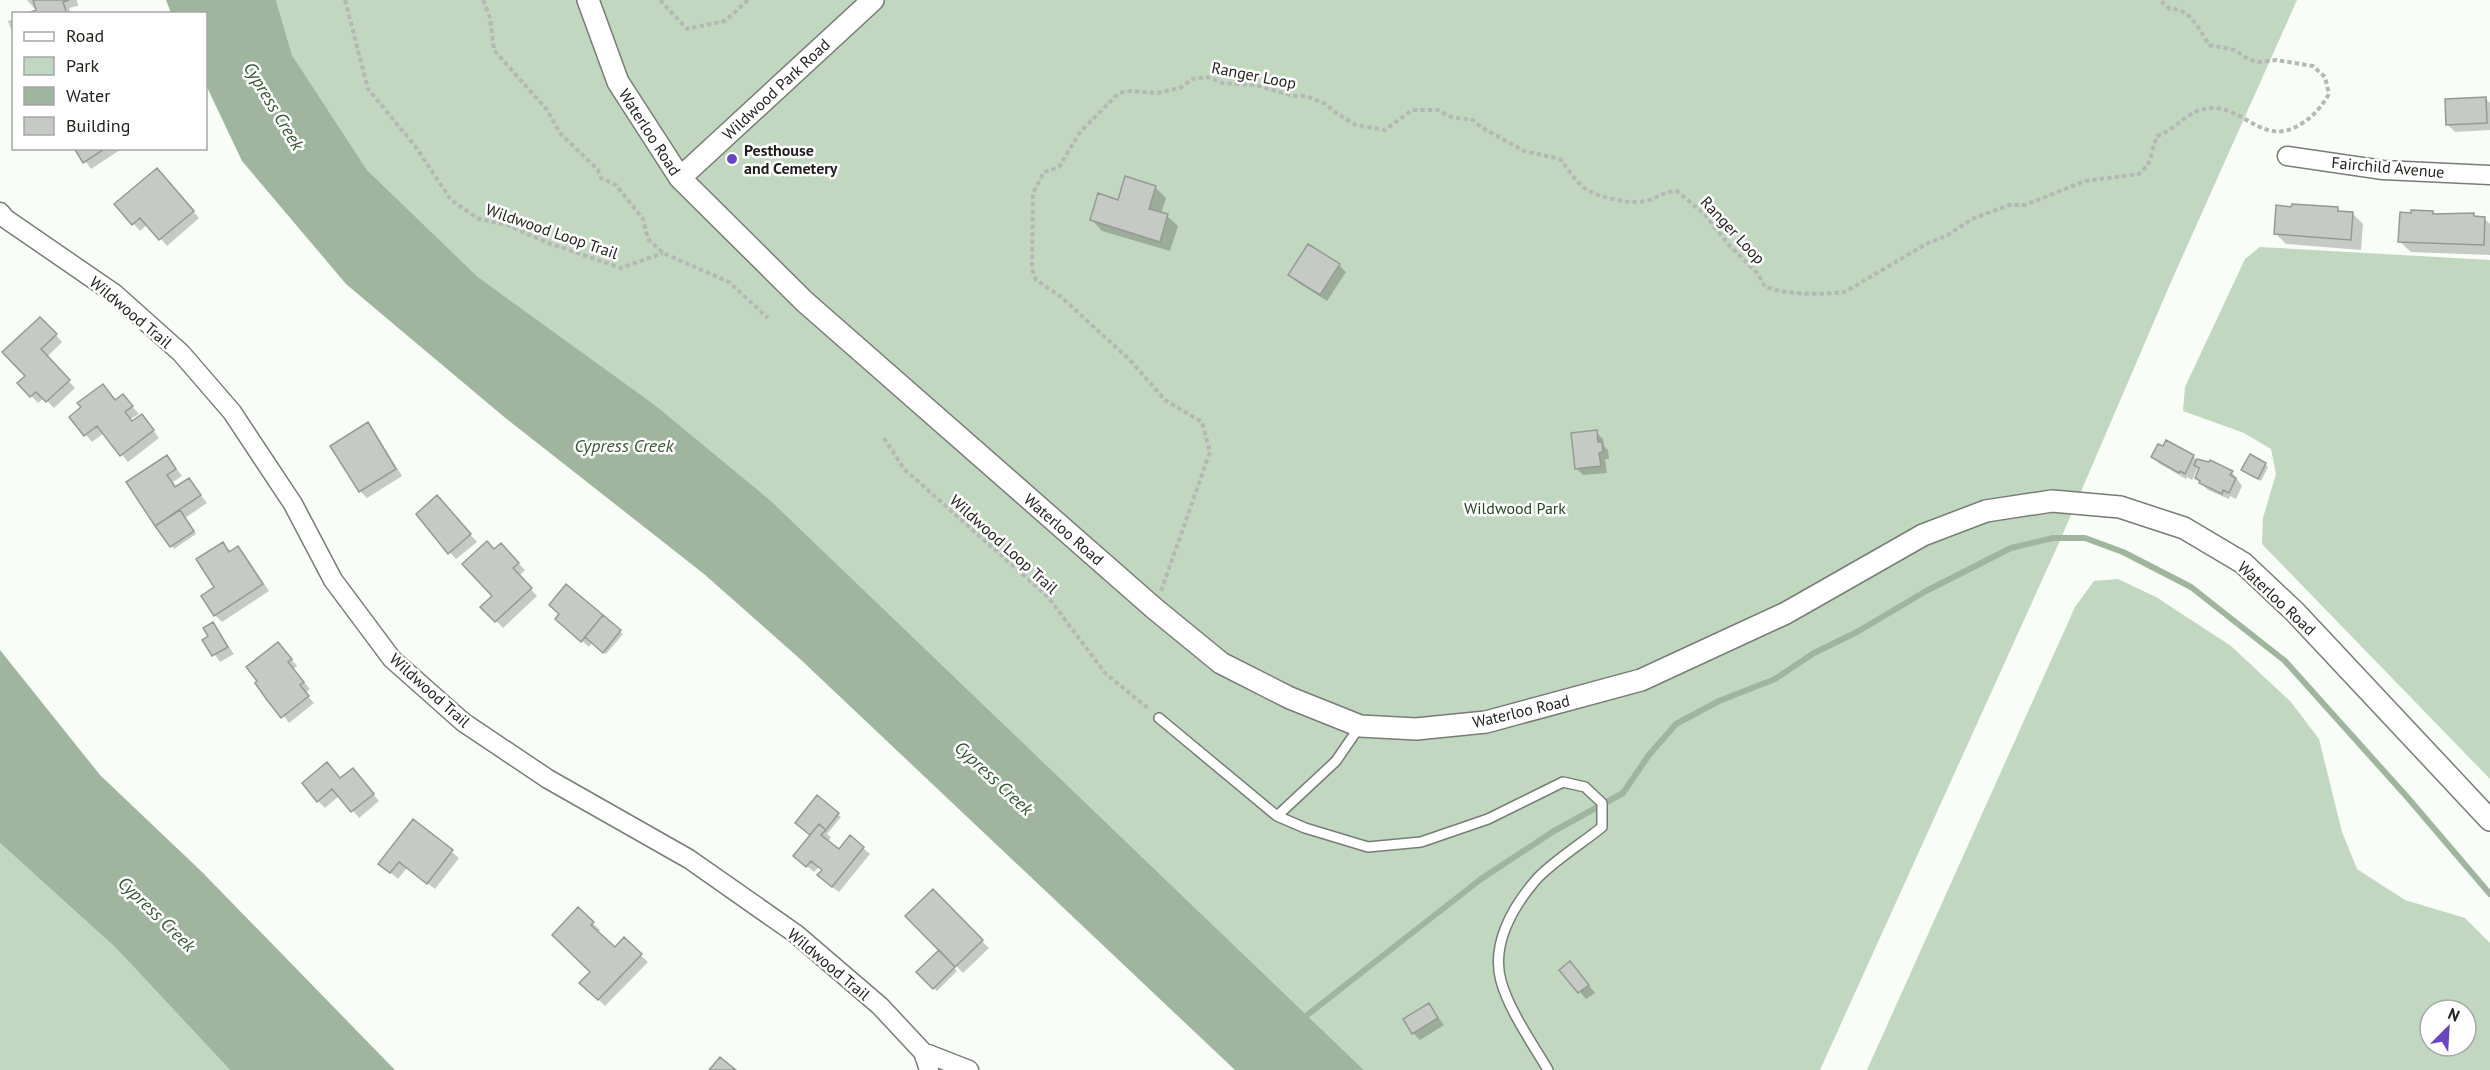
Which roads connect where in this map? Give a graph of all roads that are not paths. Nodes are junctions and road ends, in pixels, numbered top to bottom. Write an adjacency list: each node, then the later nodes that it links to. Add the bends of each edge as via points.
1 (588, 0): 5 (street, Waterloo Road, via 618,82)
2 (873, 0): 5 (street, Wildwood Park Road)
3 (2287, 156): 4 (street, Fairchild Avenue, via 2383,170)
4 (2490, 175)
5 (680, 178): 8 (street, Waterloo Road, via 805,302 1221,663 1290,698)
6 (0, 212): 11 (street, Wildwood Trail, via 115,294 181,353 232,412 293,504 333,580 392,659 479,733 548,779 689,860 796,934 880,1006)
7 (1159, 718): 9 (lane)
8 (1360, 726): 9 (lane, via 1336,761); 10 (street, Waterloo Road, via 1416,729 1486,722 1641,680 1786,613 1923,535 1986,511 2052,501 2120,507 2184,528 2243,563 2295,612)
9 (1277, 816): 14 (lane, via 1368,847 1421,842 1488,819 1563,782 1585,787 1602,803 1602,827 1536,880 1512,914 1498,949 1501,981)
10 (2490, 820)
11 (923, 1052): 12 (street); 13 (street)
12 (929, 1070)
13 (969, 1070)
14 (1548, 1070)

